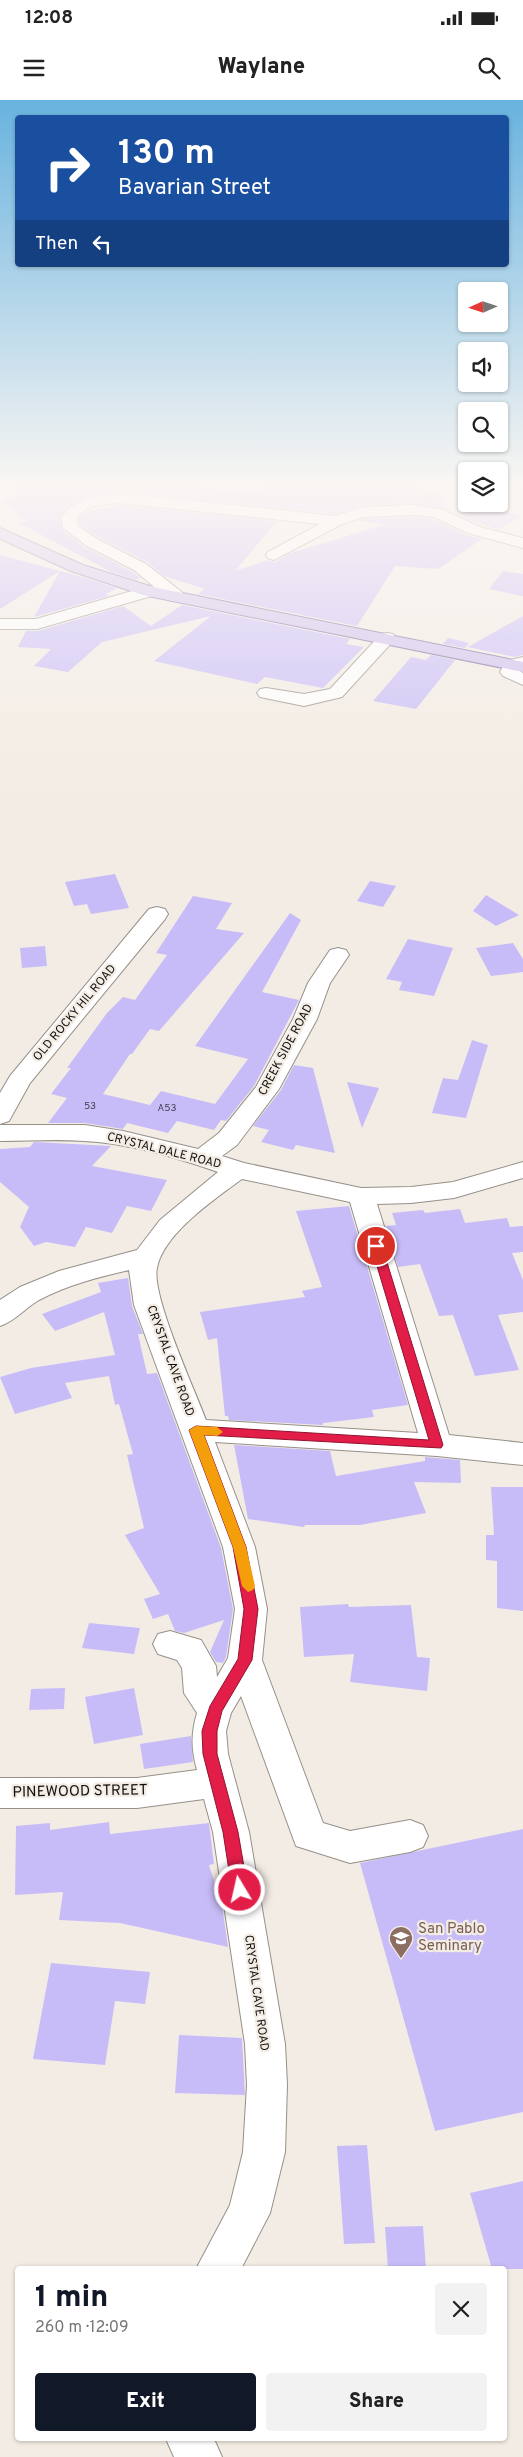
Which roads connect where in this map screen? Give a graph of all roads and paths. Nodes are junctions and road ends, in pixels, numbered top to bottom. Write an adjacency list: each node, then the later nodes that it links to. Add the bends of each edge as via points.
1 (146, 592): 5 (street, via 37,624)
2 (154, 592): 4 (main road)
3 (171, 592): 4 (street)
4 (177, 597): 6 (main road)
5 (0, 624)
6 (388, 638): 7 (main road); 9 (street, via 336,693 304,700)
7 (519, 665): 8 (street, via 509,672)
8 (523, 680)
9 (266, 693)
10 (157, 914): 12 (street, OLD ROCKY HIL ROAD, via 19,1081)
11 (338, 955): 14 (street, CREEK SIDE ROAD, via 319,983 305,1019 267,1089 228,1139)
12 (0, 1116)
13 (0, 1134): 14 (street, CRYSTAL DALE ROAD, via 85,1133)
14 (203, 1158): 15 (street, CRYSTAL DALE ROAD)
15 (238, 1170): 17 (street); 18 (street, CRYSTAL CAVE ROAD, via 181,1214 158,1239)
16 (521, 1177): 17 (street, via 412,1195)
17 (361, 1196): 21 (street)
18 (148, 1256): 19 (street, via 56,1282 21,1298); 20 (street, CRYSTAL CAVE ROAD, via 143,1268 148,1305)
19 (0, 1316)
20 (196, 1430): 21 (street); 24 (street, CRYSTAL CAVE ROAD, via 239,1547 248,1584 251,1609)
21 (437, 1445): 22 (street)
22 (523, 1454)
23 (170, 1644): 25 (street, via 189,1650 199,1666 201,1693)
24 (245, 1660): 25 (street, CRYSTAL CAVE ROAD); 28 (street, via 309,1835 350,1847)
25 (215, 1710): 26 (street, CRYSTAL CAVE ROAD, via 210,1731 210,1754)
26 (219, 1782): 27 (street, PINEWOOD STREET, via 136,1793); 29 (street, CRYSTAL CAVE ROAD, via 231,1832 254,1977 267,2085 264,2152 249,2213)
27 (0, 1793)
28 (410, 1836)
29 (219, 2266)
30 (190, 2441): 31 (street)
31 (199, 2457)

